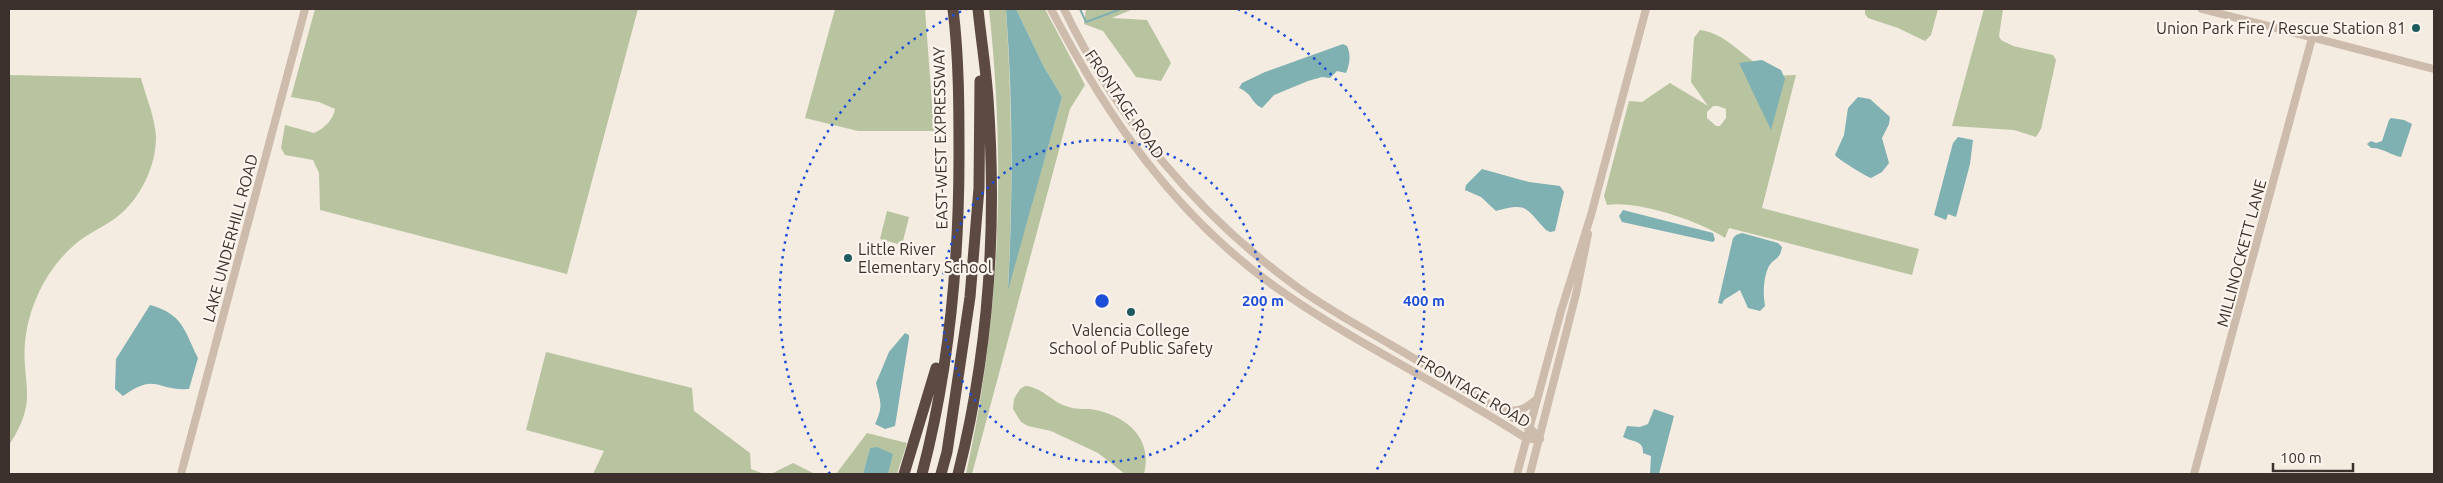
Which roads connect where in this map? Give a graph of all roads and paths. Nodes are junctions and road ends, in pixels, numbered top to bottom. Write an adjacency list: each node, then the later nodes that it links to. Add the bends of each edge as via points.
1 (305, 9): 17 (street, LAKE UNDERHILL ROAD)
2 (953, 9): 11 (highway, EAST-WEST EXPRESSWAY, via 959,94 959,228)
3 (977, 9): 20 (highway, via 980,80 978,198 970,297); 21 (highway, via 988,98 992,192 988,296 972,416)
4 (1051, 9): 15 (street, FRONTAGE ROAD, via 1086,74 1139,154 1212,235 1273,285 1345,332)
5 (1064, 9): 13 (street, FRONTAGE ROAD, via 1104,84 1134,128 1174,174 1240,240 1297,287)
6 (1646, 9): 10 (street)
7 (2202, 9): 8 (street)
8 (2312, 38): 9 (street); 24 (street, MILLINOCKETT LANE)
9 (2434, 69)
10 (1591, 215): 12 (street); 16 (street, via 1584,263)
11 (950, 324): 18 (highway); 19 (highway, EAST-WEST EXPRESSWAY)
12 (1537, 399): 13 (street, via 1522,410 1512,412); 14 (street)
13 (1497, 408): 14 (street, FRONTAGE ROAD)
14 (1530, 428): 15 (street); 16 (street, FRONTAGE ROAD)
15 (1527, 439): 16 (street, FRONTAGE ROAD); 22 (street)
16 (1540, 439): 23 (street)
17 (181, 474)
18 (904, 474)
19 (922, 474)
20 (941, 474)
21 (958, 474)
22 (1517, 474)
23 (1530, 474)
24 (2194, 474)

